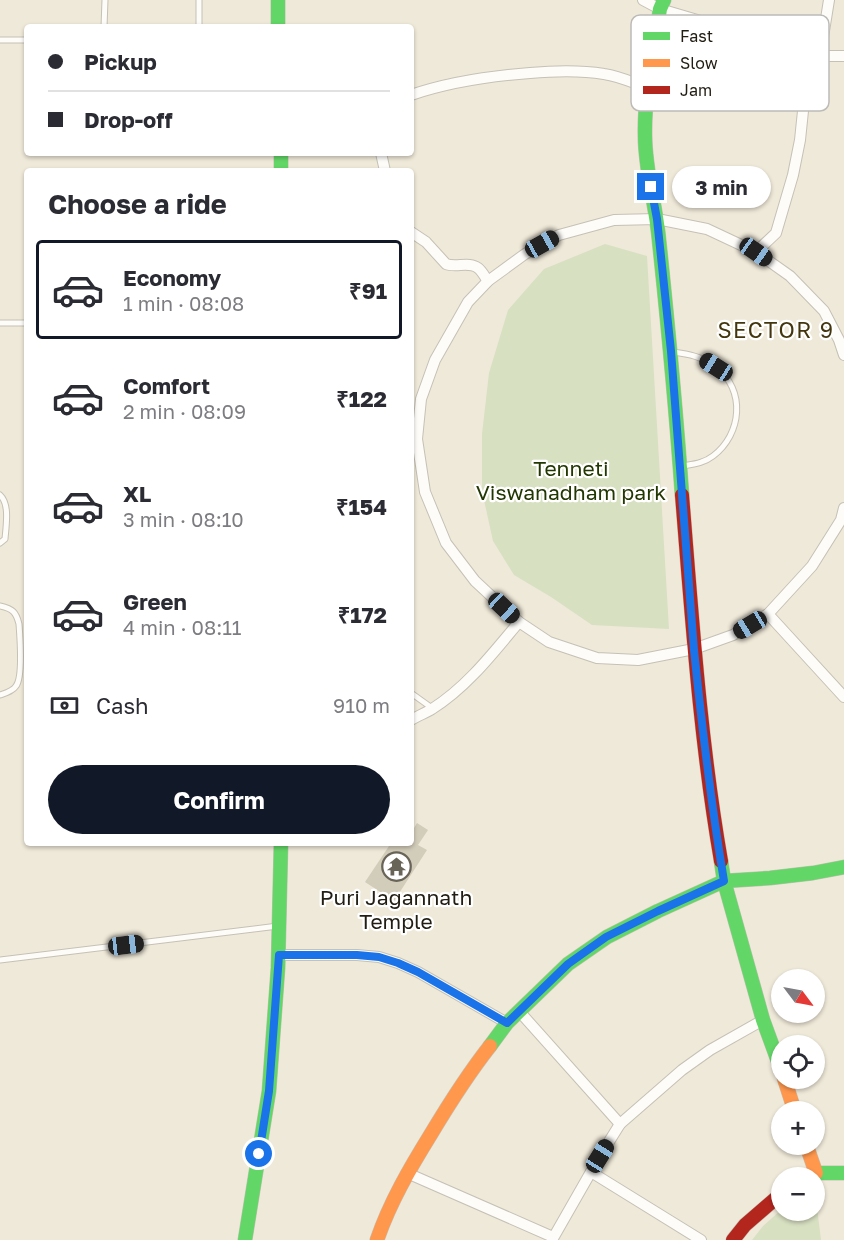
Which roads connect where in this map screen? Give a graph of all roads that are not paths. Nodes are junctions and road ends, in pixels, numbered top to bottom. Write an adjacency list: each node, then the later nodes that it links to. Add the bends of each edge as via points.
1 (105, 0): 9 (lane)
2 (200, 0): 10 (lane)
3 (278, 0): 11 (street)
4 (643, 0): 6 (street)
5 (830, 0): 8 (street)
6 (662, 4): 7 (street)
7 (695, 15)
8 (826, 15)
9 (104, 24)
10 (200, 24)
11 (279, 24)
12 (0, 40): 13 (lane)
13 (24, 40)
14 (829, 55): 15 (street)
15 (844, 56)
16 (631, 81): 17 (street, via 603,74 554,71 496,76)
17 (414, 94)
18 (647, 111): 20 (street, via 648,171)
19 (805, 111): 22 (street, via 793,175 776,233)
20 (657, 219): 22 (street, via 707,229); 23 (street, via 614,220 559,234); 26 (street)
21 (414, 234): 23 (street, via 446,264 474,266)
22 (756, 252): 27 (street, via 790,276 824,311)
23 (488, 281): 28 (street, via 468,302 435,360 421,399)
24 (0, 323): 25 (lane)
25 (24, 323)
26 (671, 351): 29 (street); 29 (lane, via 703,358 716,367 734,390 737,406 736,422 722,448 699,464)
27 (844, 355)
28 (414, 439): 35 (street, via 424,492 446,543 475,581)
29 (681, 467): 36 (street)
30 (0, 495): 32 (lane, via 5,501 6,519)
31 (844, 508): 34 (street, via 841,520 812,566)
32 (0, 543)
33 (0, 606): 37 (lane, via 17,616 20,677 17,686)
34 (768, 614): 36 (street, via 733,635); 39 (street)
35 (519, 622): 36 (street, via 549,642 597,657 638,660); 40 (street, via 489,658)
36 (694, 650): 44 (street)
37 (0, 695)
38 (414, 695): 40 (lane)
39 (844, 697)
40 (432, 709): 41 (street)
41 (414, 718)
42 (281, 846): 45 (street)
43 (844, 867): 44 (street)
44 (724, 881): 48 (street, via 606,937 568,964); 49 (street)
45 (280, 926): 46 (street); 47 (lane)
46 (279, 955): 50 (street, via 379,957 418,972); 59 (street, via 269,1091)
47 (0, 960)
48 (519, 1011): 50 (street); 52 (street)
49 (764, 1020): 51 (street); 52 (street, via 682,1070)
50 (507, 1023): 54 (street, via 448,1106)
51 (771, 1040)
52 (620, 1124): 53 (street)
53 (591, 1172): 58 (street); 61 (street)
54 (408, 1173): 58 (street); 60 (street)
55 (844, 1173): 56 (street)
56 (825, 1174)
57 (771, 1203): 62 (street)
58 (553, 1239)
59 (245, 1240)
60 (377, 1240)
61 (701, 1240)
62 (733, 1240)

